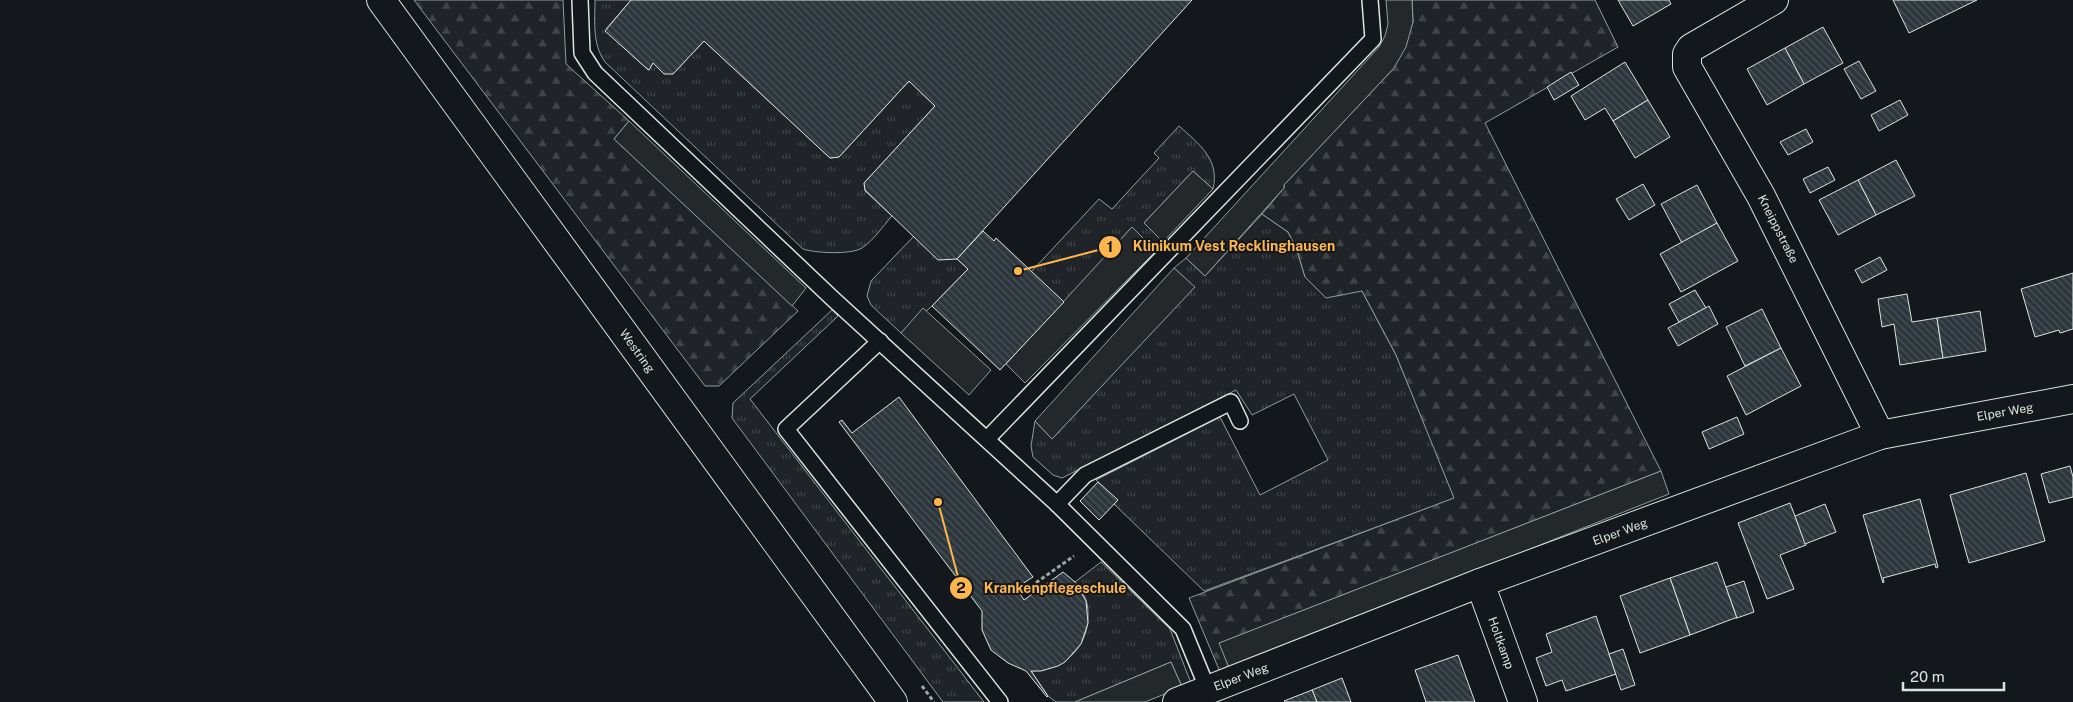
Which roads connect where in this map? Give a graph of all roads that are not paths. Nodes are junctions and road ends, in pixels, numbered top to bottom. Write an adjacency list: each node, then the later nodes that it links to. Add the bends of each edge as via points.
1 (381, 0): 13 (street, Westring)
2 (580, 0): 5 (lane, via 582,53 595,73)
3 (1370, 0): 9 (lane, via 1373,39)
4 (1774, 0): 8 (street, Kneippstraße, via 1691,48 1687,54 1687,67 1762,196)
5 (880, 341): 9 (lane); 14 (lane, via 786,429)
6 (2073, 399): 8 (street, Elper Weg)
7 (1240, 421): 10 (lane, via 1231,402 1085,475)
8 (1880, 435): 11 (street, Elper Weg)
9 (987, 439): 10 (lane)
10 (1057, 504): 12 (lane, via 1183,629)
11 (1480, 583): 12 (street, Elper Weg); 16 (street, Holtkamp)
12 (1208, 690): 15 (street, Elper Weg)
13 (893, 702)
14 (1000, 702)
15 (1176, 702)
16 (1523, 702)

